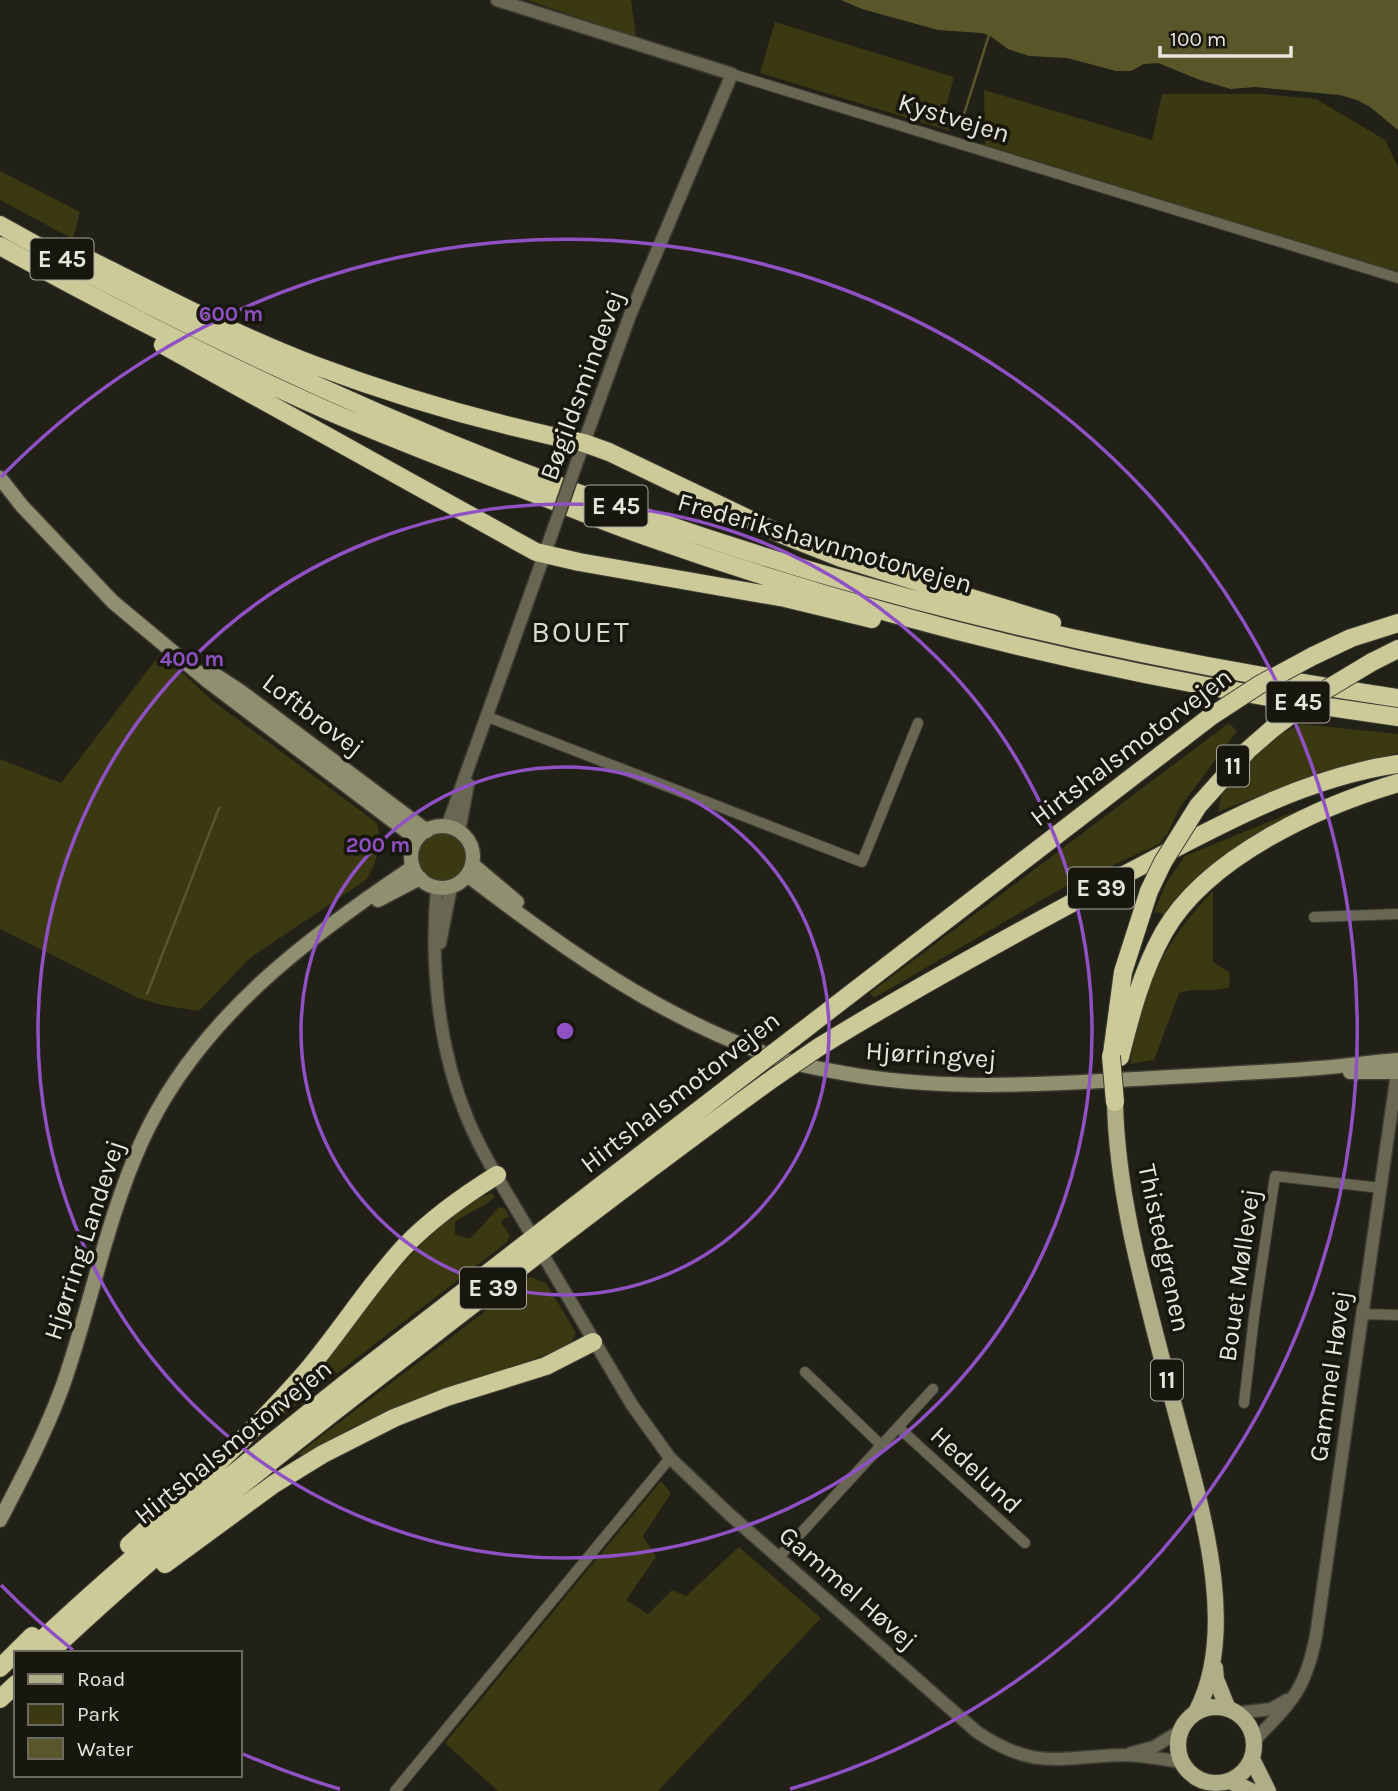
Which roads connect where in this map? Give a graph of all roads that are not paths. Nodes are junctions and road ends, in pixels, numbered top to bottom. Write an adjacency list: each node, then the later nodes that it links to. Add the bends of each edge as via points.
1 (497, 0): 2 (street, Kystvejen)
2 (732, 74): 6 (street, Kystvejen); 7 (street, Bøgildsmindevej, via 630,315)
3 (0, 214): 7 (highway, via 164,297 312,364)
4 (0, 225): 14 (highway, Frederikshavnmotorvejen / E 45, via 305,380 426,433 659,522 815,572 1026,628)
5 (0, 248): 11 (highway, via 254,397); 15 (highway, Frederikshavnmotorvejen / E 45, via 178,341 328,411 645,536 872,607)
6 (1398, 278)
7 (581, 451): 11 (street, Bøgildsmindevej, bridge); 14 (highway, via 609,452 841,558)
8 (0, 478): 10 (main road, Loftbrovej)
9 (0, 488): 10 (main road, Loftbrovej)
10 (22, 506): 23 (main road, Loftbrovej, via 105,593 209,682)
11 (544, 555): 15 (highway, via 785,598 1069,665); 17 (street, Bøgildsmindevej)
12 (1398, 623): 50 (highway, Hirtshalsmotorvejen / E 39, bridge, via 1313,656 1210,717 388,1350 112,1575)
13 (1398, 649): 29 (highway, 11, bridge, via 1317,695 1272,729 1198,806 1149,891 1123,972)
14 (1224, 670): 16 (highway, Frederikshavnmotorvejen / E 45)
15 (1198, 684): 18 (highway, Frederikshavnmotorvejen / E 45)
16 (1398, 698)
17 (488, 717): 19 (street, via 862,862); 22 (street, Bøgildsmindevej)
18 (1398, 717)
19 (918, 723)
20 (1398, 764): 51 (highway, Hirtshalsmotorvejen / E 39, bridge, via 1320,783 1225,822 891,1003 819,1047 558,1238 315,1425 147,1564)
21 (1398, 783): 29 (highway, 11, via 1321,810 1251,848 1206,883 1166,928 1152,954)
22 (453, 829): 23 (main road); 24 (main road, via 471,846)
23 (422, 835): 25 (main road, via 412,853)
24 (470, 869): 26 (main road); 30 (main road, Hjørringvej, via 568,947 638,994 709,1031 782,1060 859,1076 979,1086)
25 (417, 873): 26 (main road); 45 (main road, Hjørring Landevej, via 289,956 247,993 172,1086 141,1142 115,1209 63,1386)
26 (444, 887): 32 (street, via 436,961 441,1018 452,1073)
27 (1398, 914): 28 (street)
28 (1314, 917)
29 (1116, 1057): 31 (highway, 11, bridge)
30 (1397, 1066): 33 (street, Gammel Høvej)
31 (1115, 1107): 48 (main road, Thistedgrenen / 11, via 1124,1193 1213,1569)
32 (497, 1175): 34 (street); 49 (highway, via 431,1221 258,1424)
33 (1381, 1188): 36 (street, Gammel Høvej); 41 (street, Bouet Møllevej, via 1275,1175)
34 (528, 1229)
35 (546, 1260): 38 (street, Gammel Høvej)
36 (1362, 1314): 37 (street); 57 (street, Gammel Høvej, via 1316,1636 1310,1667)
37 (1398, 1315)
38 (593, 1342): 44 (street, Gammel Høvej); 52 (highway, via 547,1366 405,1414 323,1454 227,1517)
39 (805, 1372): 43 (street)
40 (933, 1389): 42 (street, Hedelund)
41 (1244, 1403)
42 (898, 1427): 43 (street, Hedelund); 46 (street, Hedelund)
43 (881, 1445): 47 (street, Hedelund)
44 (670, 1458): 47 (street, Gammel Høvej); 66 (street)
45 (0, 1520)
46 (1025, 1543)
47 (779, 1558): 62 (street, Gammel Høvej, via 995,1744 1016,1754 1055,1761)
48 (1213, 1648): 58 (main road, Thistedgrenen / 11, via 1216,1679); 59 (main road, Thistedgrenen / 11, via 1208,1686)
49 (18, 1651)
50 (30, 1651)
51 (51, 1651)
52 (59, 1651)
53 (14, 1655): 54 (highway)
54 (0, 1668)
55 (14, 1670): 56 (highway)
56 (7, 1689)
57 (1296, 1695): 58 (street, via 1271,1709); 61 (street, Gammel Høvej)
58 (1233, 1711): 59 (main road, via 1211,1707); 61 (main road, 11, via 1249,1725)
59 (1196, 1712): 60 (main road, 11)
60 (1180, 1731): 62 (street, Gammel Høvej, via 1154,1747); 64 (main road, via 1177,1747)
61 (1254, 1741): 63 (main road)
62 (1124, 1755): 64 (street, Gammel Høvej)
63 (1252, 1759): 65 (main road); 68 (main road)
64 (1181, 1762): 65 (main road, via 1202,1781)
65 (1230, 1782): 67 (main road)
66 (395, 1791)
67 (1251, 1791)
68 (1268, 1791)

